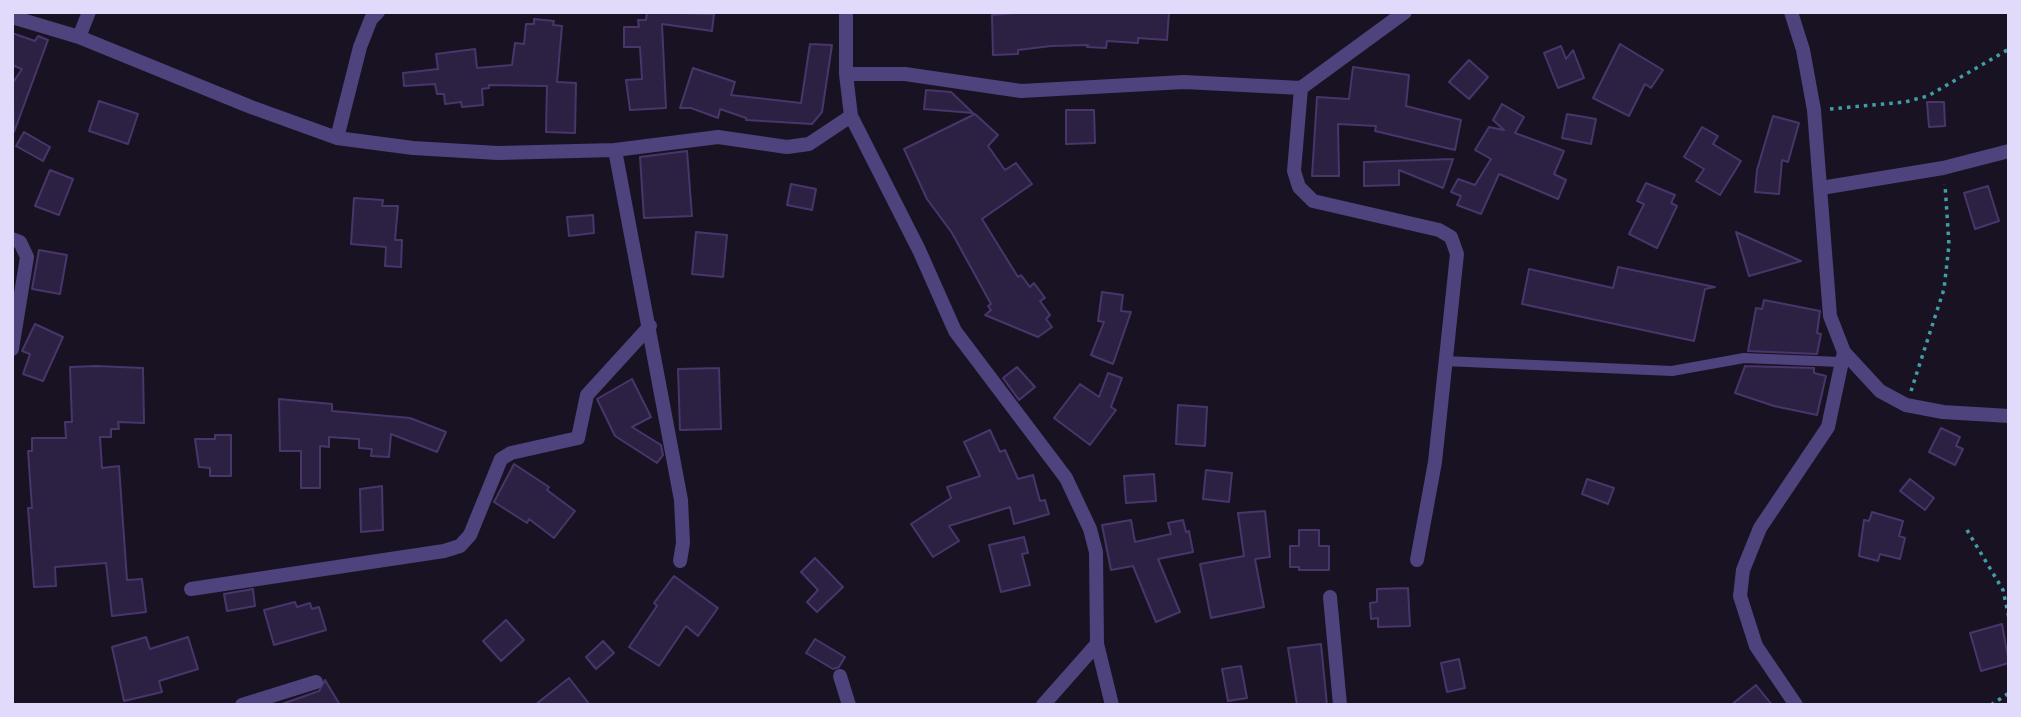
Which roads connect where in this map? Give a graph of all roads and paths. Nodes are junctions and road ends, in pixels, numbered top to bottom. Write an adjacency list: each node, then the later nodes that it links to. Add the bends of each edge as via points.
1 (89, 12): 7 (street)
2 (378, 12): 13 (street, via 360,47)
3 (846, 12): 9 (street)
4 (1405, 12): 10 (street)
5 (1791, 12): 11 (street)
6 (12, 17): 7 (street)
7 (79, 37): 13 (street)
8 (2009, 49): 11 (path, via 1928,96)
9 (846, 74): 10 (street, via 905,74 1021,91 1184,82); 12 (street)
10 (1301, 88): 22 (street, via 1294,171 1299,187 1313,201 1451,237 1457,254)
11 (1814, 110): 17 (street)
12 (851, 116): 14 (street, via 809,144 787,147 718,137); 31 (street, via 955,331 1071,488 1096,552)
13 (337, 138): 14 (street, via 498,153)
14 (615, 150): 19 (street)
15 (2009, 150): 16 (street)
16 (1943, 168): 17 (street); 23 (path, via 1949,244 1944,289)
17 (1821, 188): 21 (street, via 1830,316)
18 (12, 239): 20 (street, via 20,242 27,257)
19 (650, 326): 27 (street, via 681,500); 28 (street, via 587,396 578,438 501,459 470,535 460,546)
20 (12, 349)
21 (1842, 357): 22 (lane, via 1744,358 1672,371); 23 (street, via 1880,391); 40 (street, via 1828,427 1760,528 1742,570 1740,596 1756,646)
22 (1444, 361): 26 (street, via 1435,462)
23 (1906, 405): 24 (street)
24 (2009, 416)
25 (1967, 530): 30 (path, via 2003,590)
26 (1417, 560)
27 (680, 561)
28 (191, 589)
29 (1330, 597): 39 (street)
30 (2009, 618)
31 (1097, 644): 37 (street); 38 (street)
32 (840, 676): 36 (street)
33 (316, 682): 35 (street)
34 (2009, 693): 41 (path)
35 (242, 705)
36 (849, 705)
37 (1043, 705)
38 (1112, 705)
39 (1340, 705)
40 (1796, 705)
41 (1991, 705)

